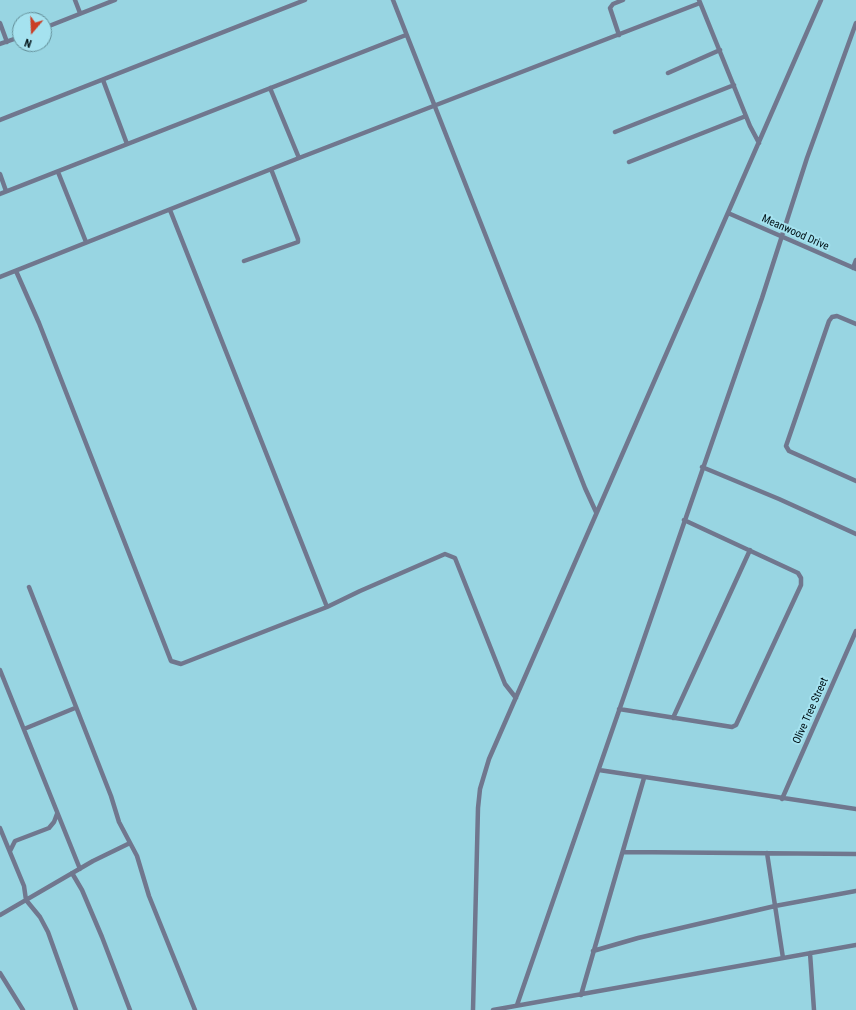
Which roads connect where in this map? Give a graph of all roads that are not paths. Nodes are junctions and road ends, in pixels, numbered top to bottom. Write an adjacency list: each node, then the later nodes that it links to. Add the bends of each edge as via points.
1 (75, 0): 8 (street)
2 (115, 0): 8 (street)
3 (305, 0): 19 (street)
4 (393, 0): 12 (street)
5 (623, 0): 13 (street, via 610,8)
6 (821, 0): 26 (street)
7 (700, 2): 13 (street); 17 (street)
8 (80, 13): 11 (street)
9 (0, 23): 15 (street)
10 (856, 23): 37 (street, via 807,158)
11 (52, 25)
12 (406, 35): 21 (street); 22 (street)
13 (619, 35): 22 (street)
14 (12, 40): 15 (street)
15 (7, 42): 16 (street)
16 (0, 44)
17 (720, 50): 18 (street); 20 (street)
18 (668, 72)
19 (103, 80): 24 (street); 27 (street)
20 (734, 85): 23 (street); 25 (street)
21 (270, 88): 27 (street); 28 (street)
22 (435, 107): 28 (street); 47 (street)
23 (746, 116): 26 (street); 29 (street)
24 (0, 120)
25 (615, 132)
26 (759, 143): 36 (street)
27 (127, 144): 31 (street)
28 (299, 158): 30 (street)
29 (629, 162)
30 (271, 169): 35 (street); 40 (street, via 298,242)
31 (58, 172): 33 (street); 38 (street)
32 (0, 174): 33 (street)
33 (6, 191): 34 (street)
34 (0, 194)
35 (170, 210): 38 (street); 52 (street)
36 (728, 213): 37 (street, Meanwood Drive); 47 (street)
37 (782, 237): 41 (street, Meanwood Drive); 45 (street)
38 (86, 242): 42 (street)
39 (856, 260): 41 (street)
40 (244, 261)
41 (854, 268)
42 (16, 271): 43 (street); 52 (street, via 39,323 171,661 181,664)
43 (0, 277)
44 (856, 324): 46 (street, via 836,316 829,321 786,446 789,451)
45 (702, 467): 48 (street); 49 (street)
46 (856, 481)
47 (596, 512): 55 (street)
48 (684, 520): 50 (street); 57 (street)
49 (856, 534)
50 (750, 550): 58 (street); 58 (street, via 798,574 801,584 740,721 732,727)
51 (29, 587): 56 (street, via 62,668)
52 (327, 607): 55 (street, via 442,556 451,555 455,558 505,684)
53 (856, 631): 62 (street, Olive Tree Street)
54 (0, 670): 59 (street)
55 (516, 698): 88 (street, via 489,759 480,789)
56 (75, 708): 59 (street); 66 (street)
57 (619, 708): 58 (street); 60 (street)
58 (673, 718)
59 (24, 729): 64 (street)
60 (598, 770): 61 (street); 83 (street)
61 (644, 778): 62 (street); 68 (street)
62 (782, 798): 63 (street)
63 (856, 808)
64 (57, 814): 67 (street, via 49,828 15,841); 71 (street)
65 (0, 828): 67 (street)
66 (130, 844): 71 (street); 87 (street, via 137,856 149,896)
67 (10, 851): 74 (street, via 24,886)
68 (624, 852): 69 (street); 78 (street)
69 (767, 853): 70 (street); 75 (street)
70 (856, 854)
71 (80, 869): 72 (street)
72 (72, 873): 74 (street); 86 (street, via 102,937)
73 (856, 891): 75 (street)
74 (26, 900): 76 (street); 85 (street, via 48,932)
75 (775, 906): 78 (street); 80 (street)
76 (0, 915)
77 (856, 945): 79 (street)
78 (594, 951): 82 (street)
79 (810, 953): 80 (street); 90 (street)
80 (783, 958): 82 (street)
81 (0, 972): 84 (street)
82 (581, 995): 83 (street)
83 (516, 1005): 89 (street)
84 (23, 1010)
85 (76, 1010)
86 (130, 1010)
87 (195, 1010)
88 (473, 1010)
89 (493, 1010)
90 (814, 1010)

